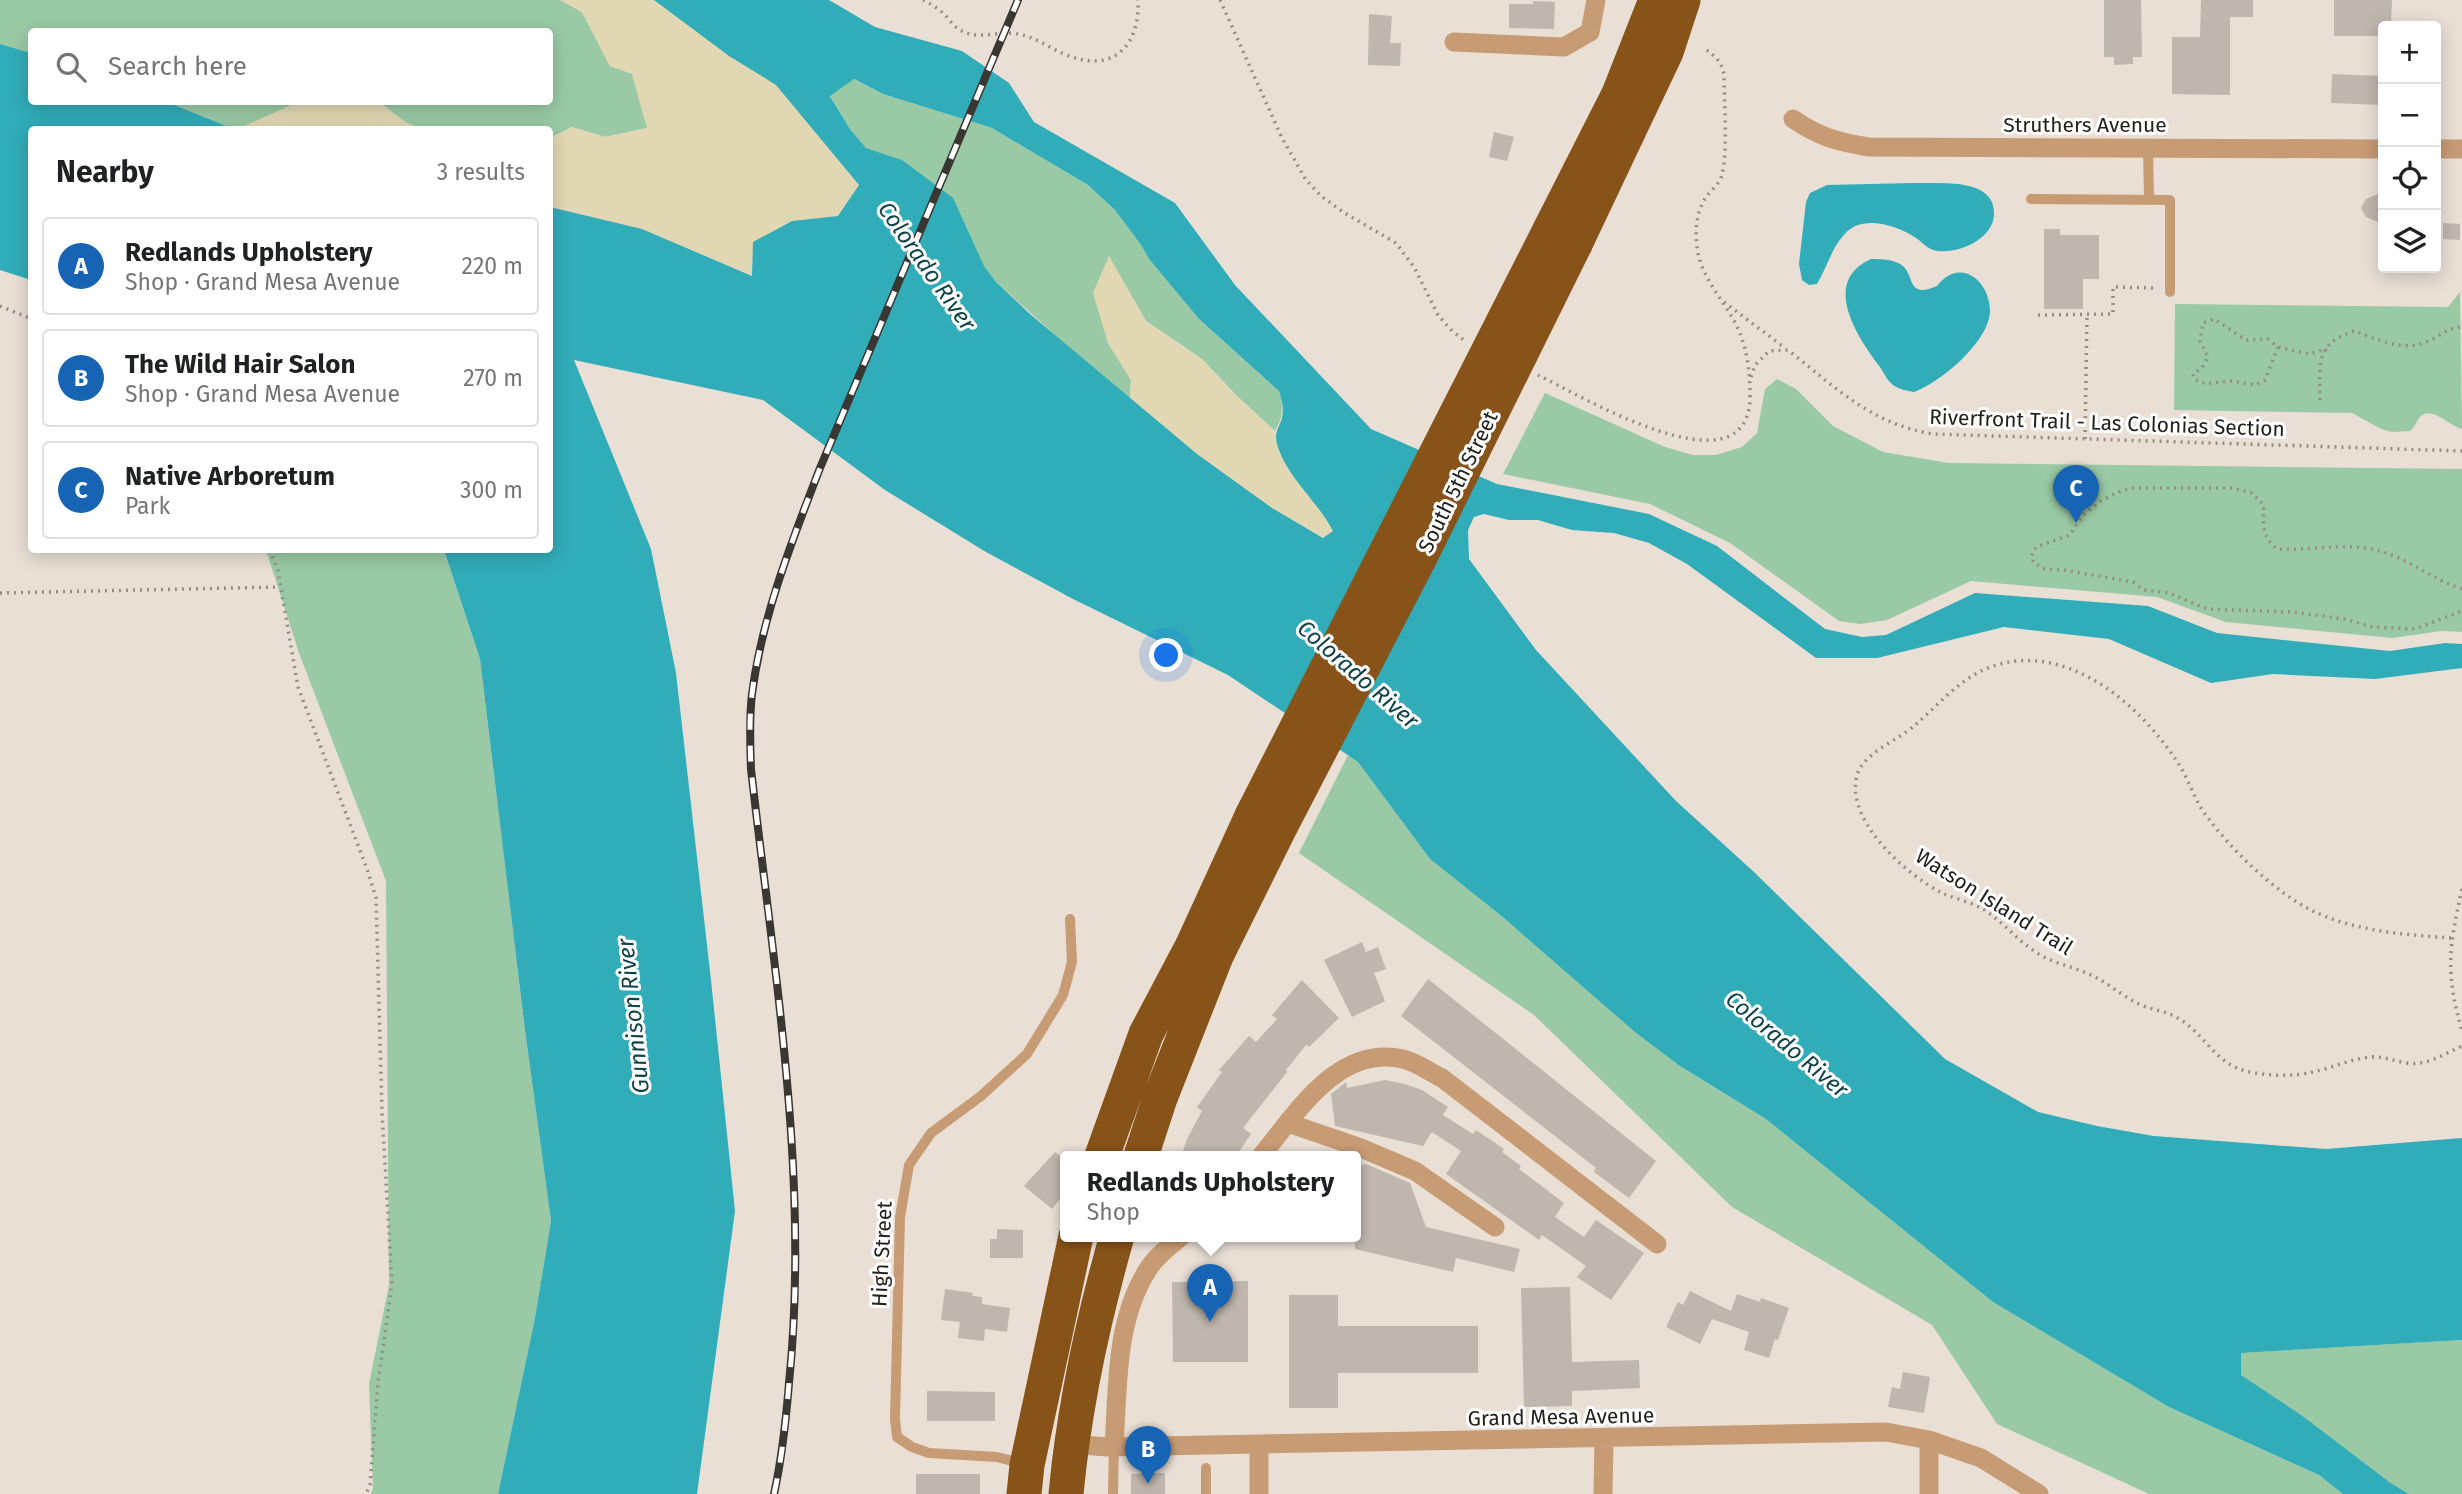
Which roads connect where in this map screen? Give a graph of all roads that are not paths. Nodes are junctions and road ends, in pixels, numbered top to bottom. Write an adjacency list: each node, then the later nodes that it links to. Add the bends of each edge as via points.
1 (1597, 0): 4 (street, via 1590,32 1564,47)
2 (1637, 0): 5 (highway)
3 (1675, 7): 5 (highway, South 5th Street); 13 (highway, South 5th Street, via 1666,52 1620,154)
4 (1454, 42)
5 (1619, 94): 13 (highway, South 5th Street)
6 (1793, 119): 7 (street, Struthers Avenue, via 1814,134 1869,147)
7 (2148, 148): 8 (street, Struthers Avenue); 12 (lane)
8 (2378, 149)
9 (2441, 149): 10 (street)
10 (2462, 149)
11 (2031, 199): 12 (lane)
12 (2149, 200): 14 (lane, via 2170,200)
13 (1563, 236): 16 (highway, South 5th Street, bridge)
14 (2170, 290)
15 (1070, 919): 35 (lane, High Street, via 1072,962 1063,995 1027,1054 931,1133 909,1165 900,1217 897,1437 929,1453 997,1457)
16 (1204, 951): 17 (highway); 21 (highway)
17 (1146, 1034): 19 (highway); 20 (highway, via 1141,1090)
18 (1289, 1123): 22 (street); 23 (street, via 1415,1171); 28 (street, via 1331,1075 1355,1061 1384,1055 1406,1059 1441,1078)
19 (1104, 1151)
20 (1120, 1151)
21 (1143, 1151)
22 (1265, 1151)
23 (1495, 1227)
24 (1075, 1242): 35 (highway)
25 (1092, 1242): 31 (highway, via 1055,1392)
26 (1114, 1242): 31 (highway)
27 (1176, 1242): 33 (street, via 1148,1269 1133,1301 1120,1349)
28 (1657, 1244)
29 (1604, 1439): 30 (street, Grand Mesa Avenue, via 1886,1432); 32 (street, Grand Mesa Avenue); 40 (street)
30 (1929, 1440): 41 (street); 42 (street, Grand Mesa Avenue, via 1981,1458)
31 (1070, 1444): 33 (street, Grand Mesa Avenue); 36 (highway)
32 (1259, 1444): 33 (street, Grand Mesa Avenue); 39 (street)
33 (1114, 1446): 37 (lane)
34 (1206, 1468): 38 (lane)
35 (1031, 1484)
36 (1066, 1494)
37 (1113, 1494)
38 (1206, 1494)
39 (1259, 1494)
40 (1603, 1494)
41 (1929, 1494)
42 (2039, 1494)

